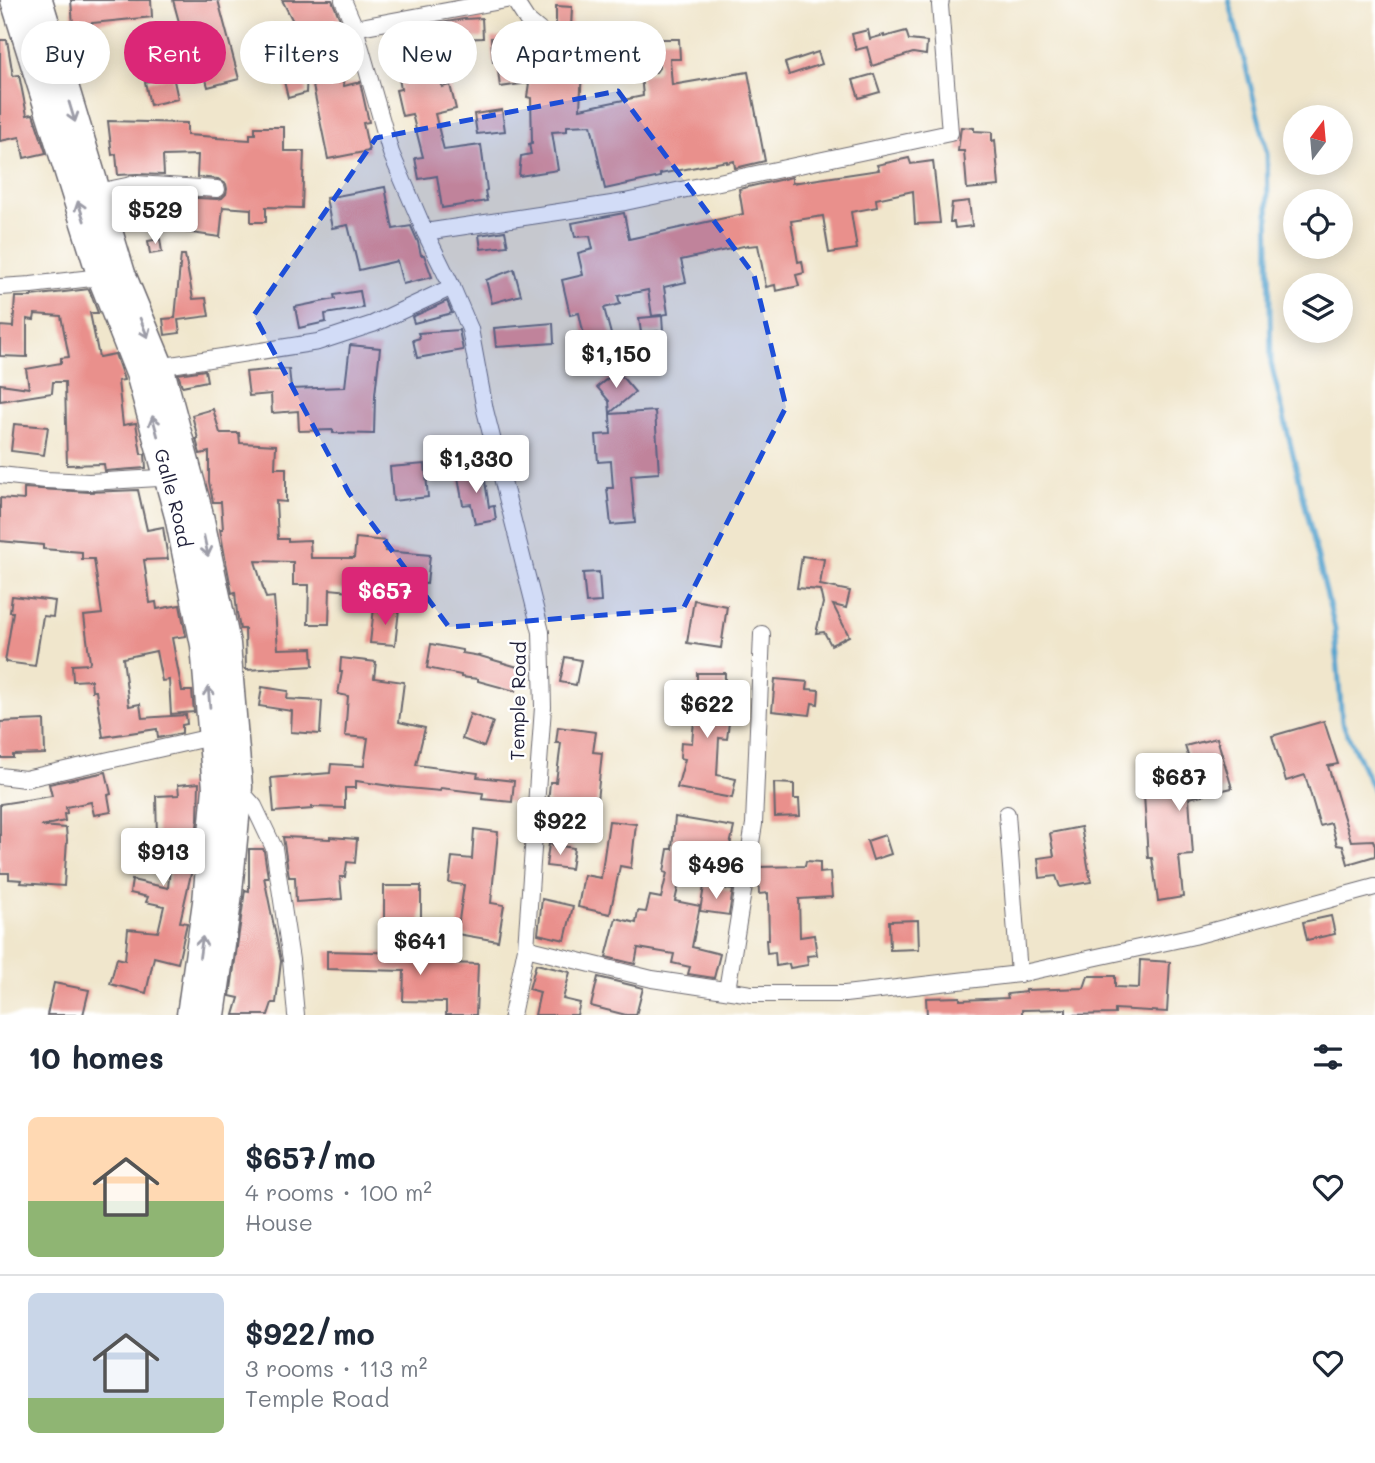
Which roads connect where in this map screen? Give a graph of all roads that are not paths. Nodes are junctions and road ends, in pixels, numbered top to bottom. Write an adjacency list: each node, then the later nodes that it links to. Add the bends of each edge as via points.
1 (15, 0): 14 (highway, Galle Road, one-way to 1)
2 (38, 0): 12 (highway, Galle Road, one-way to 12)
3 (343, 0): 7 (street, Temple Road)
4 (506, 0): 9 (street)
5 (514, 0): 8 (street)
6 (941, 0): 13 (street, via 950,133 625,201)
7 (352, 21)
8 (528, 21)
9 (364, 26)
10 (364, 59): 13 (street, Temple Road, via 391,153)
11 (217, 189): 12 (street, via 136,184)
12 (97, 192): 14 (highway, Galle Road)
13 (425, 232): 16 (street, Temple Road)
14 (111, 276): 15 (street); 17 (highway, Galle Road)
15 (0, 287)
16 (452, 287): 17 (street, via 373,324 318,342); 26 (street, Temple Road, via 470,329 485,410 541,632 543,707)
17 (149, 368): 19 (highway, Galle Road)
18 (0, 475): 19 (street, via 89,482)
19 (179, 477): 21 (highway, Galle Road, via 198,511 226,644)
20 (762, 634): 28 (street, via 754,824)
21 (223, 734): 22 (street, via 25,779); 23 (highway, Galle Road)
22 (0, 776)
23 (228, 788): 29 (highway, Galle Road, one-way to 23); 30 (highway, Galle Road, via 227,902); 31 (street, via 254,806 274,848)
24 (1007, 814): 27 (street)
25 (1375, 887): 27 (street, via 1194,936)
26 (526, 948): 28 (street, via 652,979); 32 (street, Temple Road)
27 (1019, 974): 28 (street, via 845,994)
28 (727, 990)
29 (191, 1015)
30 (211, 1015)
31 (296, 1015)
32 (512, 1015)

